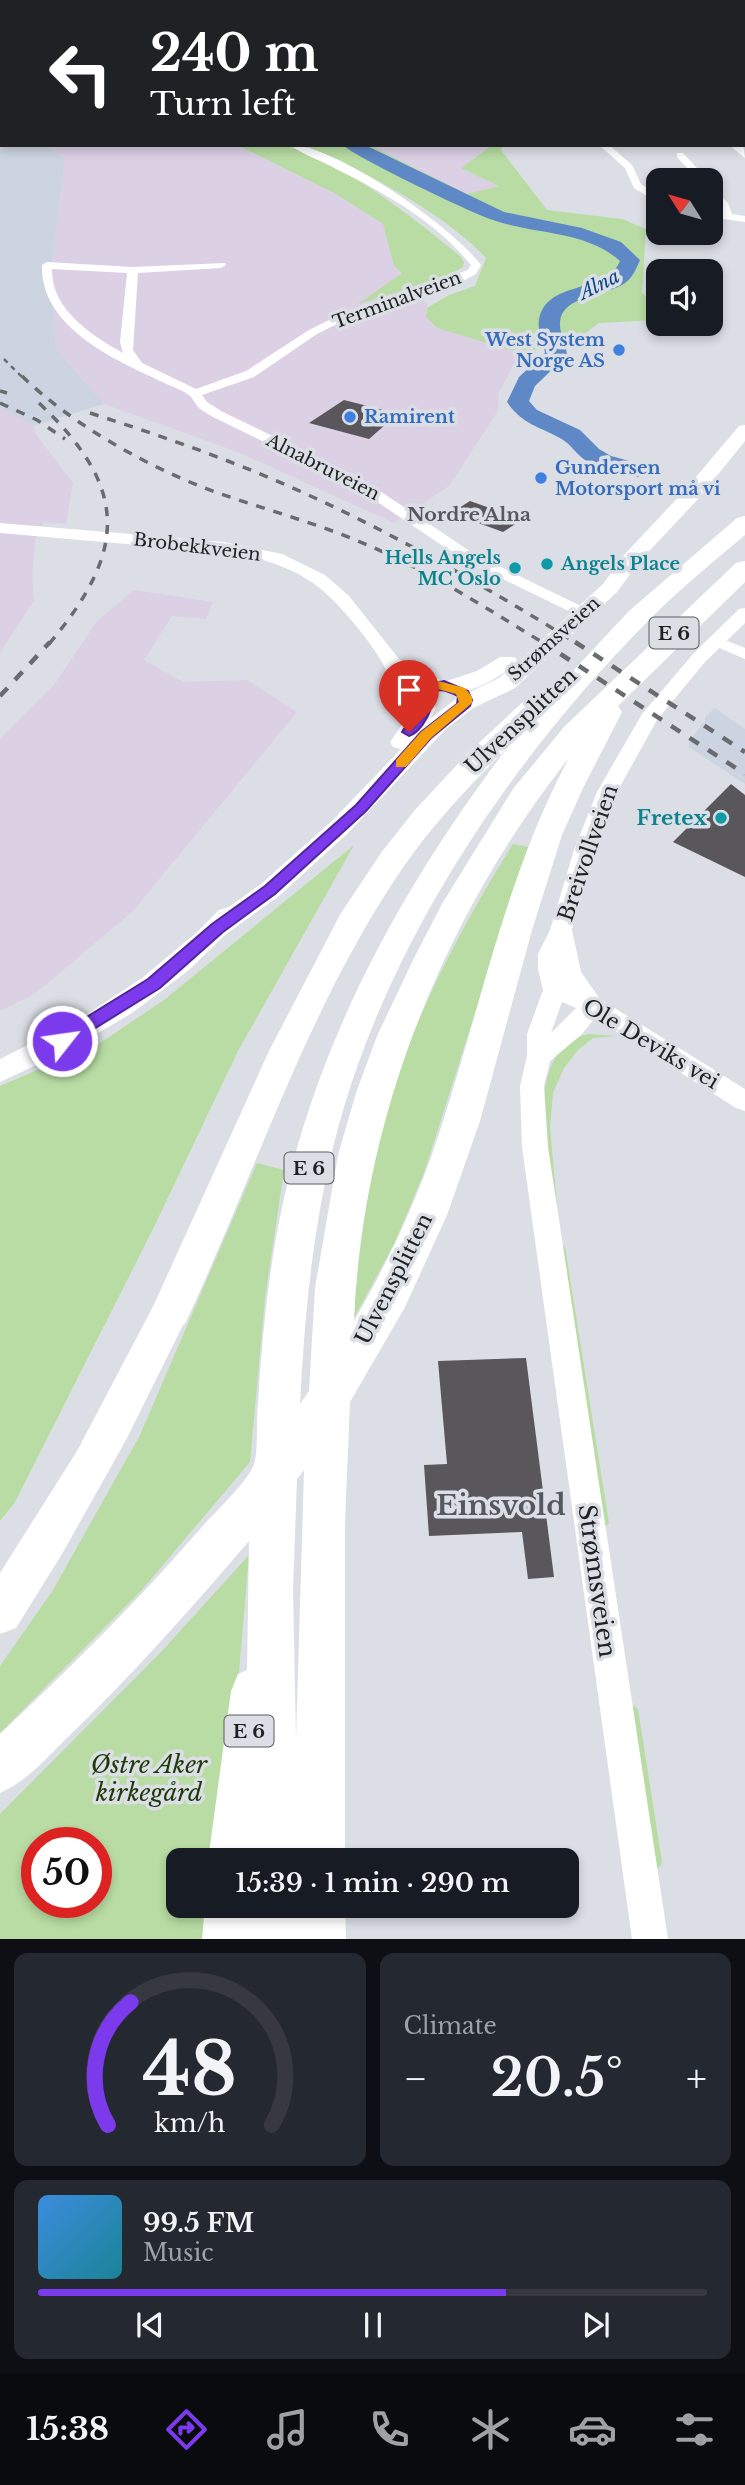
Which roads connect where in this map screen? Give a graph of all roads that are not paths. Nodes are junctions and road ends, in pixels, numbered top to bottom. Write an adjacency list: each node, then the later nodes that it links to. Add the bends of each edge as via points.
1 (298, 147): 13 (street, Terminalveien, via 345,168 410,207 463,249 475,268 461,278 335,321 250,374)
2 (605, 147): 5 (street, via 629,167 637,186)
3 (680, 155): 4 (street)
4 (692, 168)
5 (646, 192)
6 (723, 204): 8 (street)
7 (723, 216): 8 (street)
8 (728, 217): 9 (street)
9 (745, 219)
10 (221, 265): 11 (street, Alnabruveien)
11 (132, 270): 12 (street, via 126,342); 12 (street, Alnabruveien, via 47,265 47,285 57,304 88,336)
12 (136, 363): 13 (street, Alnabruveien)
13 (195, 393): 19 (street, Alnabruveien, via 215,413 358,482 469,557)
14 (745, 430): 17 (main road, Strømsveien)
15 (745, 523): 21 (highway, E 6)
16 (0, 528): 25 (street, Brobekkveien, via 212,546 276,558 330,587 392,663 406,690)
17 (631, 560): 19 (main road, Strømsveien, via 610,588)
18 (745, 568): 24 (highway, E 6)
19 (577, 610): 25 (main road, Strømsveien, via 507,683)
20 (745, 613): 22 (street, Breivollveien)
21 (638, 617): 32 (highway, Ulvensplitten / E 6, via 469,768 380,879 296,1030); 33 (highway, E 6, via 551,713 461,836 396,945 345,1054 306,1182 289,1284 277,1418)
22 (715, 641): 23 (street); 26 (street, Breivollveien, via 649,718 622,761 594,822)
23 (745, 654)
24 (619, 691): 35 (highway, Ulvensplitten, via 549,831 452,1152 426,1219 342,1376 292,1450 228,1531 150,1619); 38 (highway, E 6, via 540,772 458,904 394,1036 357,1155 335,1288 327,1399)
25 (442, 699): 30 (main road, via 426,735 381,788 270,890 154,983 25,1061)
26 (561, 930): 27 (street, Breivollveien, via 549,954); 28 (street, Breivollveien, via 570,974)
27 (555, 990): 28 (street, Ole Deviks vei); 29 (street, Strømsveien, via 539,1034)
28 (592, 1005): 29 (street, via 573,1029); 31 (street, Ole Deviks vei)
29 (539, 1056): 45 (street, Strømsveien, via 532,1095 540,1192)
30 (0, 1071)
31 (745, 1101)
32 (171, 1311): 34 (highway, Ulvensplitten / E 6, via 60,1521)
33 (270, 1602): 36 (highway, E 6); 37 (highway, E 6)
34 (0, 1612)
35 (0, 1768)
36 (235, 1848)
37 (270, 1848)
38 (319, 1848)
39 (230, 1918): 42 (highway)
40 (269, 1918): 43 (highway)
41 (319, 1918): 44 (highway)
42 (229, 1939)
43 (268, 1939)
44 (318, 1939)
45 (650, 1939)

